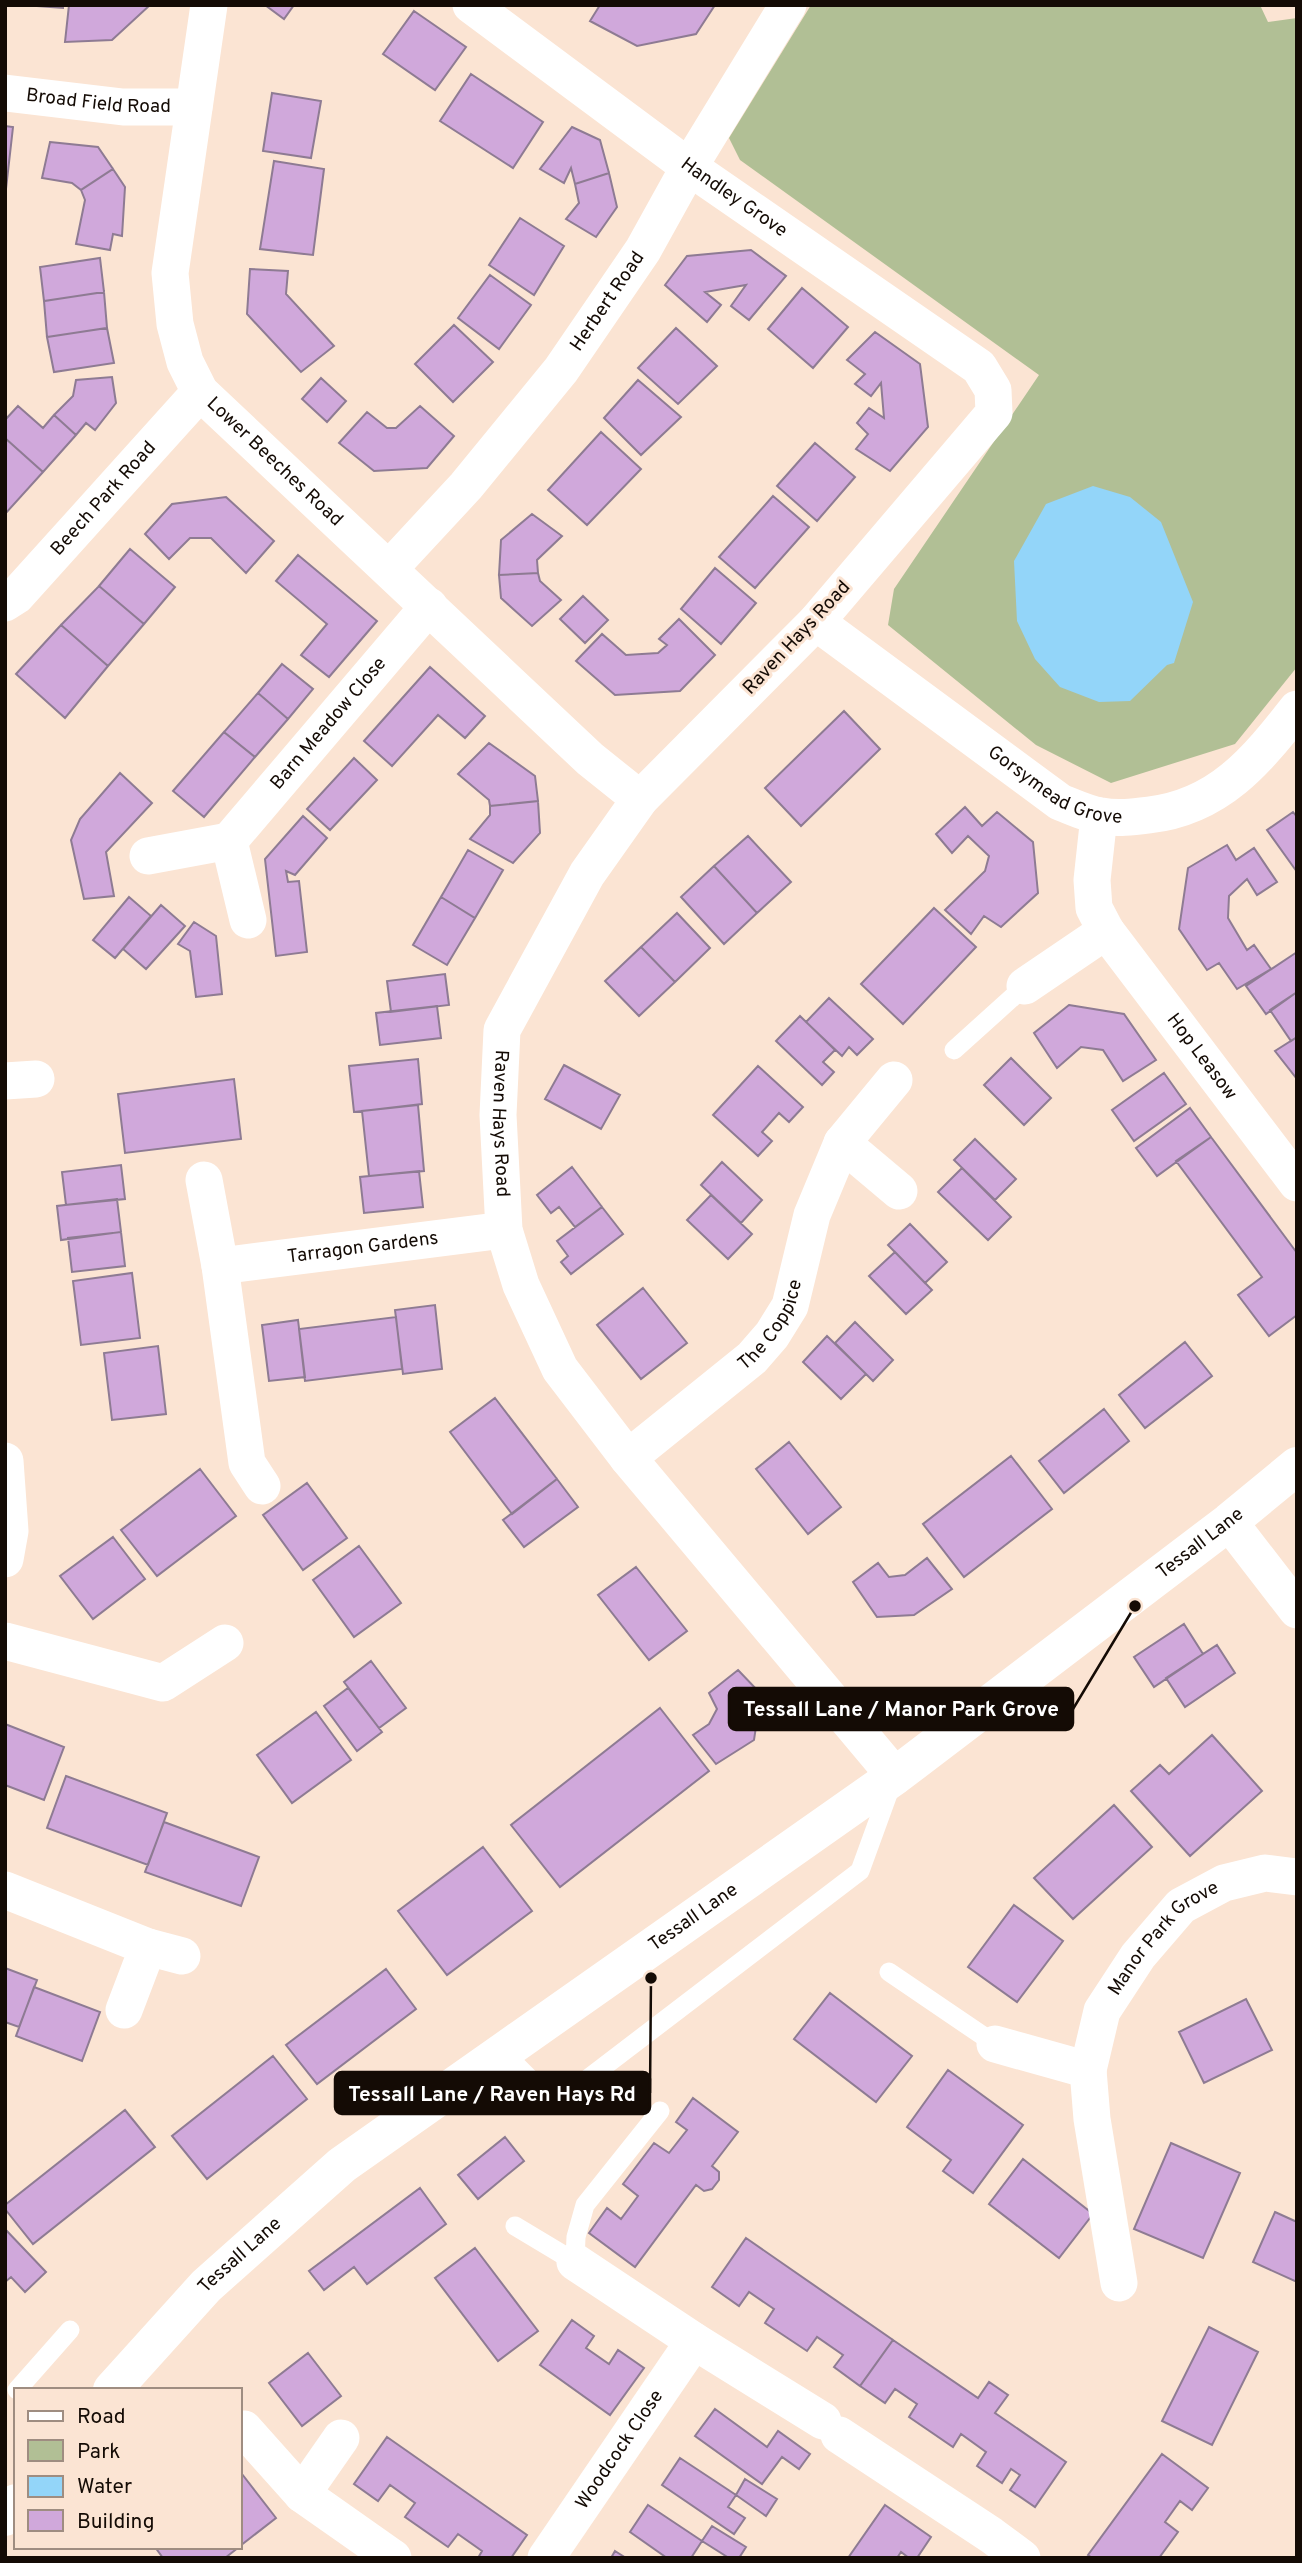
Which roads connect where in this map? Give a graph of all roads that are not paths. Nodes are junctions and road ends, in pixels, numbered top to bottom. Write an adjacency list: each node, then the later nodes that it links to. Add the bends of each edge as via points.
1 (209, 5): 5 (street, Lower Beeches Road)
2 (471, 5): 6 (street, Handley Grove)
3 (789, 5): 6 (street, Herbert Road)
4 (5, 93): 5 (street, Broad Field Road, via 123,107)
5 (194, 107): 8 (street, Lower Beeches Road, via 170,273 185,362)
6 (689, 167): 7 (street, Handley Grove, via 979,367); 9 (street, Herbert Road, via 643,250 561,370 466,486)
7 (993, 390): 12 (street, Raven Hays Road, via 994,413)
8 (200, 392): 9 (street, Lower Beeches Road); 10 (street, Beech Park Road)
9 (390, 569): 11 (street, Lower Beeches Road)
10 (5, 603)
11 (429, 606): 14 (street, Lower Beeches Road, via 590,759); 16 (street, Barn Meadow Close)
12 (816, 622): 14 (street, Raven Hays Road); 15 (street, Gorsymead Grove, via 1060,802)
13 (1297, 709): 15 (street, Gorsymead Grove, via 1245,770 1188,807 1126,818)
14 (640, 799): 27 (street, Raven Hays Road, via 587,874 502,1030 498,1115)
15 (1099, 816): 19 (street, Hop Leasow, via 1092,880 1094,908)
16 (229, 841): 17 (street); 18 (street)
17 (148, 856)
18 (248, 920)
19 (1106, 931): 20 (street); 25 (street, Hop Leasow)
20 (1025, 986): 21 (lane)
21 (954, 1050)
22 (894, 1080): 23 (street, The Coppice)
23 (842, 1143): 26 (street); 29 (street, The Coppice, via 812,1215 790,1307 772,1335 752,1358)
24 (204, 1180): 28 (street)
25 (1297, 1183)
26 (899, 1191)
27 (503, 1230): 28 (street, Tarragon Gardens); 29 (street, Raven Hays Road, via 521,1284 560,1369)
28 (220, 1266): 32 (street, via 247,1463)
29 (628, 1458): 38 (street, Raven Hays Road)
30 (5, 1461): 34 (street, via 10,1531)
31 (1297, 1466): 33 (street, Tessall Lane)
32 (262, 1486)
33 (1229, 1522): 35 (street); 38 (street, Tessall Lane)
34 (5, 1559)
35 (1297, 1610)
36 (5, 1641): 37 (street, via 163,1683)
37 (225, 1643)
38 (895, 1776): 44 (street, Tessall Lane); 44 (lane, via 860,1871 577,2087 536,2085)
39 (1297, 1877): 45 (street, Manor Park Grove, via 1265,1874 1224,1883 1181,1906 1138,1955 1102,2011)
40 (5, 1890): 42 (street, via 165,1952)
41 (889, 1972): 43 (lane)
42 (124, 2010)
43 (995, 2044): 45 (street)
44 (503, 2052): 53 (street, Tessall Lane, via 342,2165 206,2286)
45 (1088, 2070): 49 (street, Manor Park Grove)
46 (660, 2110): 48 (lane, via 585,2206)
47 (514, 2225): 48 (lane)
48 (575, 2262): 51 (street)
49 (1119, 2283)
50 (70, 2330): 52 (lane)
51 (694, 2341): 57 (street, via 831,2428); 59 (street, Woodcock Close)
52 (18, 2388)
53 (114, 2388)
54 (244, 2429): 56 (street)
55 (341, 2438): 56 (street)
56 (302, 2494): 58 (street)
57 (984, 2546): 60 (street)
58 (393, 2558)
59 (545, 2558)
60 (1022, 2558)

